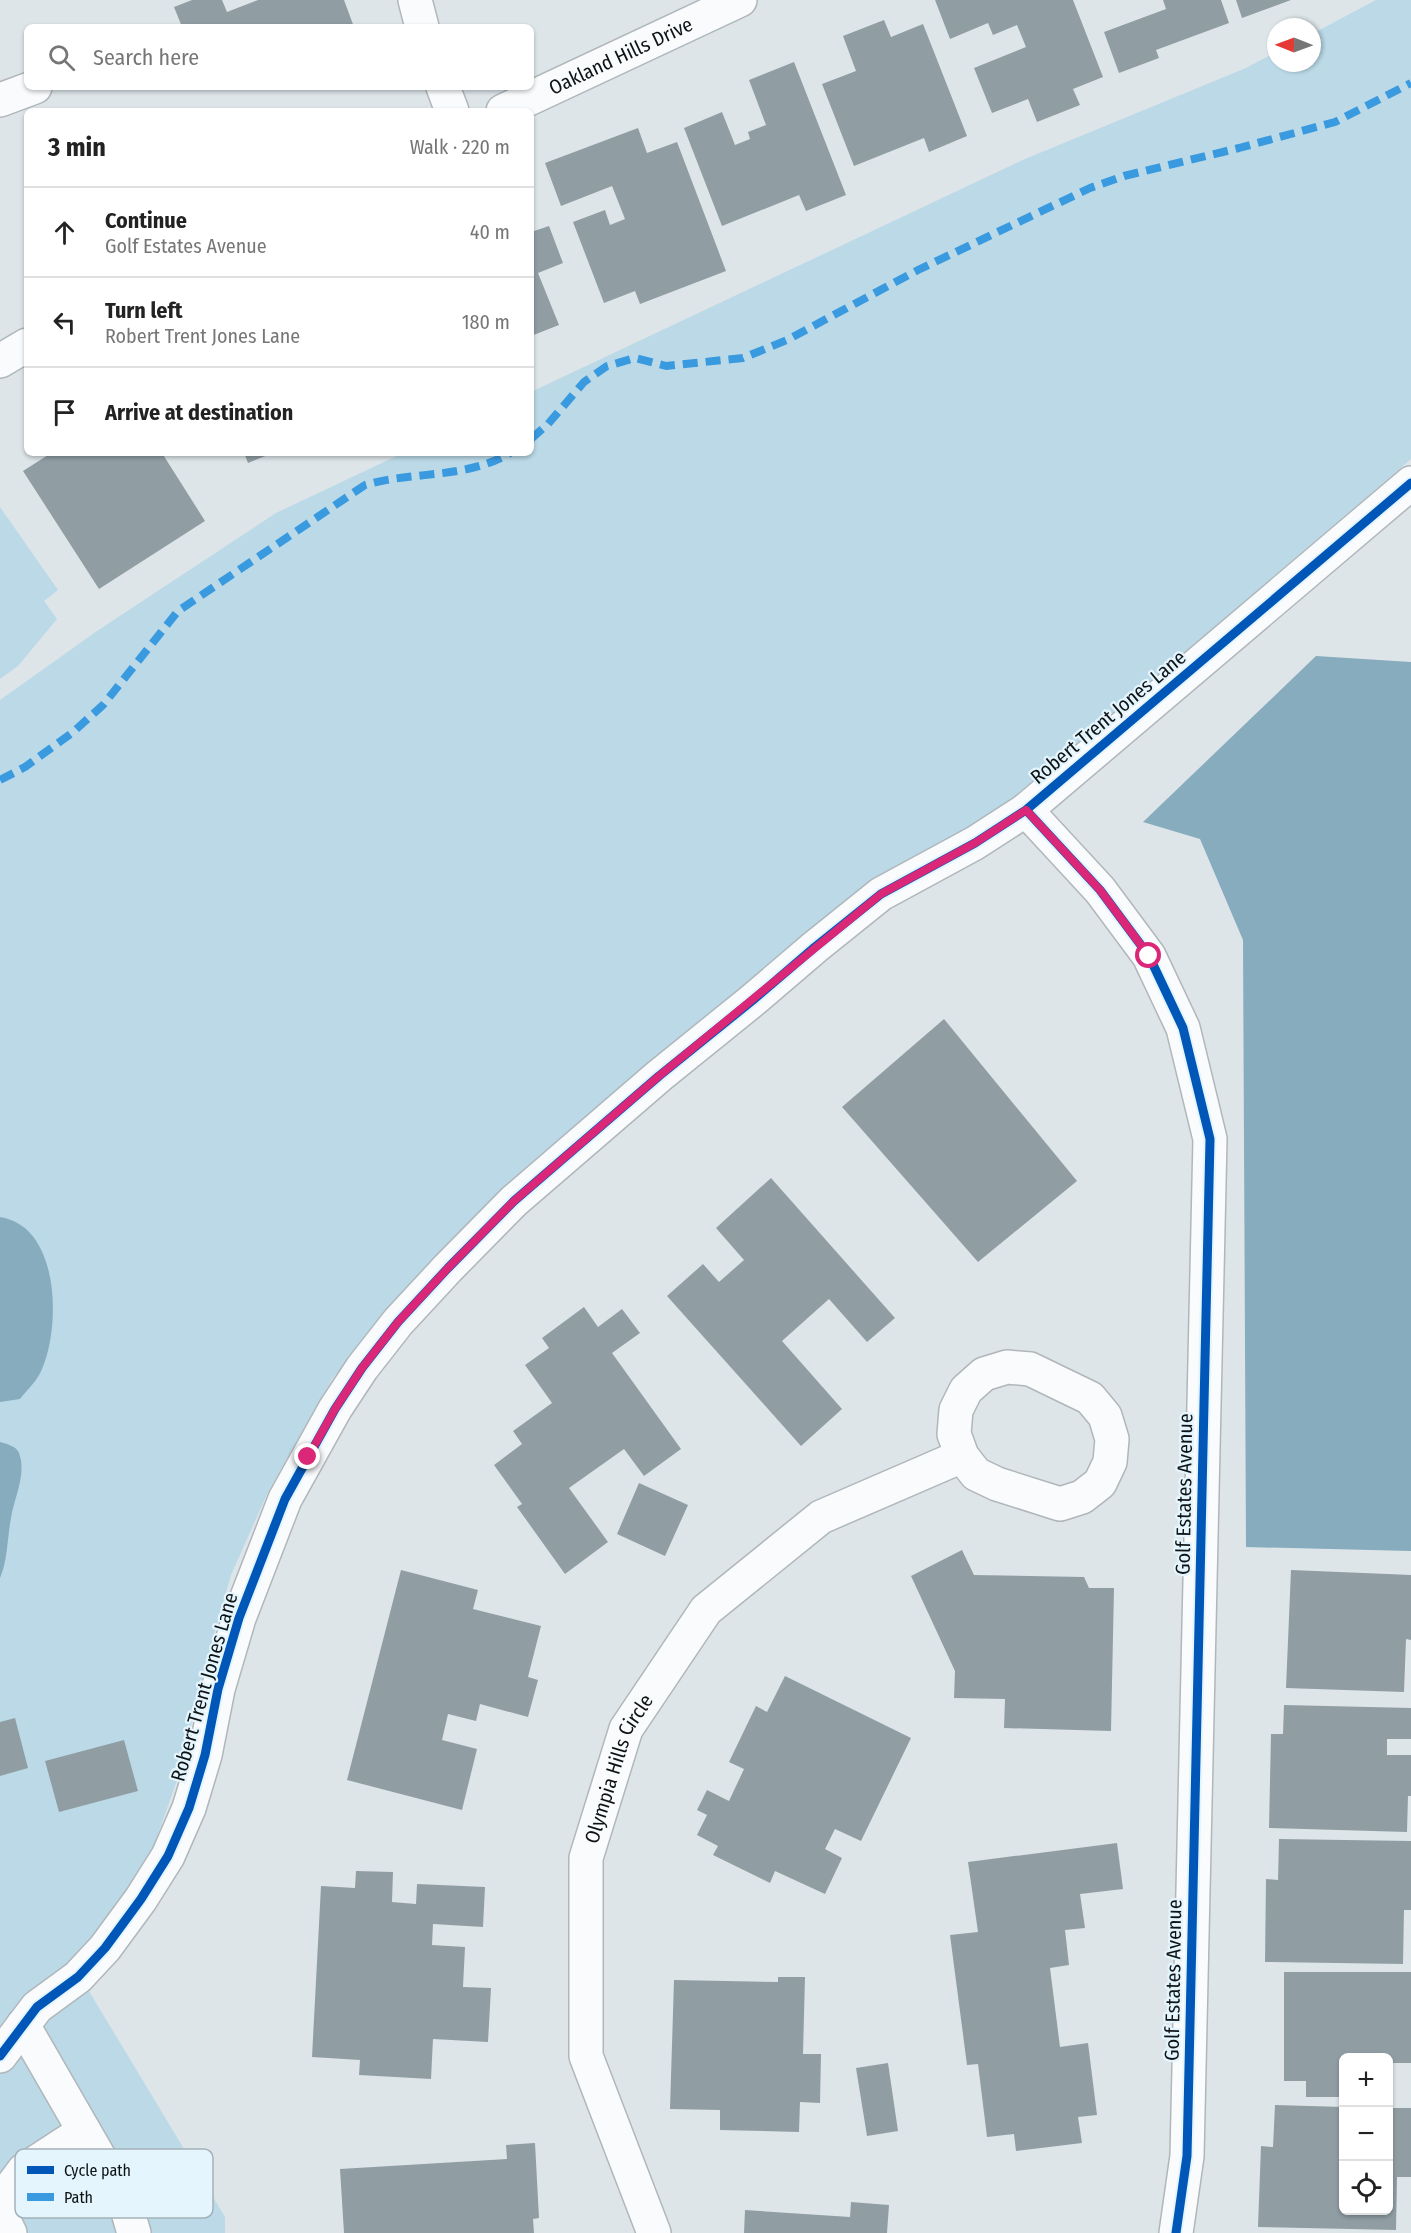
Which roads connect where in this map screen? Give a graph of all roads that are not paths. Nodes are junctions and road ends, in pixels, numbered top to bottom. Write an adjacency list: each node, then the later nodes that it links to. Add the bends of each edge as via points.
1 (415, 0): 3 (street)
2 (740, 0): 8 (street, Oakland Hills Drive)
3 (421, 24)
4 (27, 90): 6 (street)
5 (444, 90): 7 (street)
6 (0, 100)
7 (451, 108)
8 (509, 108)
9 (24, 347): 10 (street)
10 (0, 361)
11 (1411, 483): 12 (street, Robert Trent Jones Lane)
12 (1026, 810): 14 (street, Robert Trent Jones Lane, via 881,894 815,946 514,1201 398,1322 335,1409 285,1499 239,1618 218,1689 205,1755 189,1808 168,1856 105,1948 78,1977 37,2007); 25 (street, Golf Estates Avenue, via 1100,890 1149,956 1183,1028 1210,1139 1186,2156)
13 (962, 1456): 13 (street, via 976,1473 998,1484 1060,1504 1082,1497 1100,1483 1110,1462 1112,1438 1105,1416 1090,1398 1030,1369 1007,1367 984,1374 966,1390 956,1410 954,1434); 24 (street, Olympia Hills Circle, via 822,1517 706,1610 626,1730 586,1858 586,2056)
14 (8, 2042): 15 (street)
15 (84, 2131): 16 (street); 17 (street)
16 (56, 2149)
17 (94, 2149)
18 (15, 2182): 19 (street)
19 (0, 2202)
20 (0, 2212): 22 (street)
21 (130, 2218): 23 (street)
22 (10, 2233)
23 (134, 2233)
24 (654, 2233)
25 (1176, 2233)

